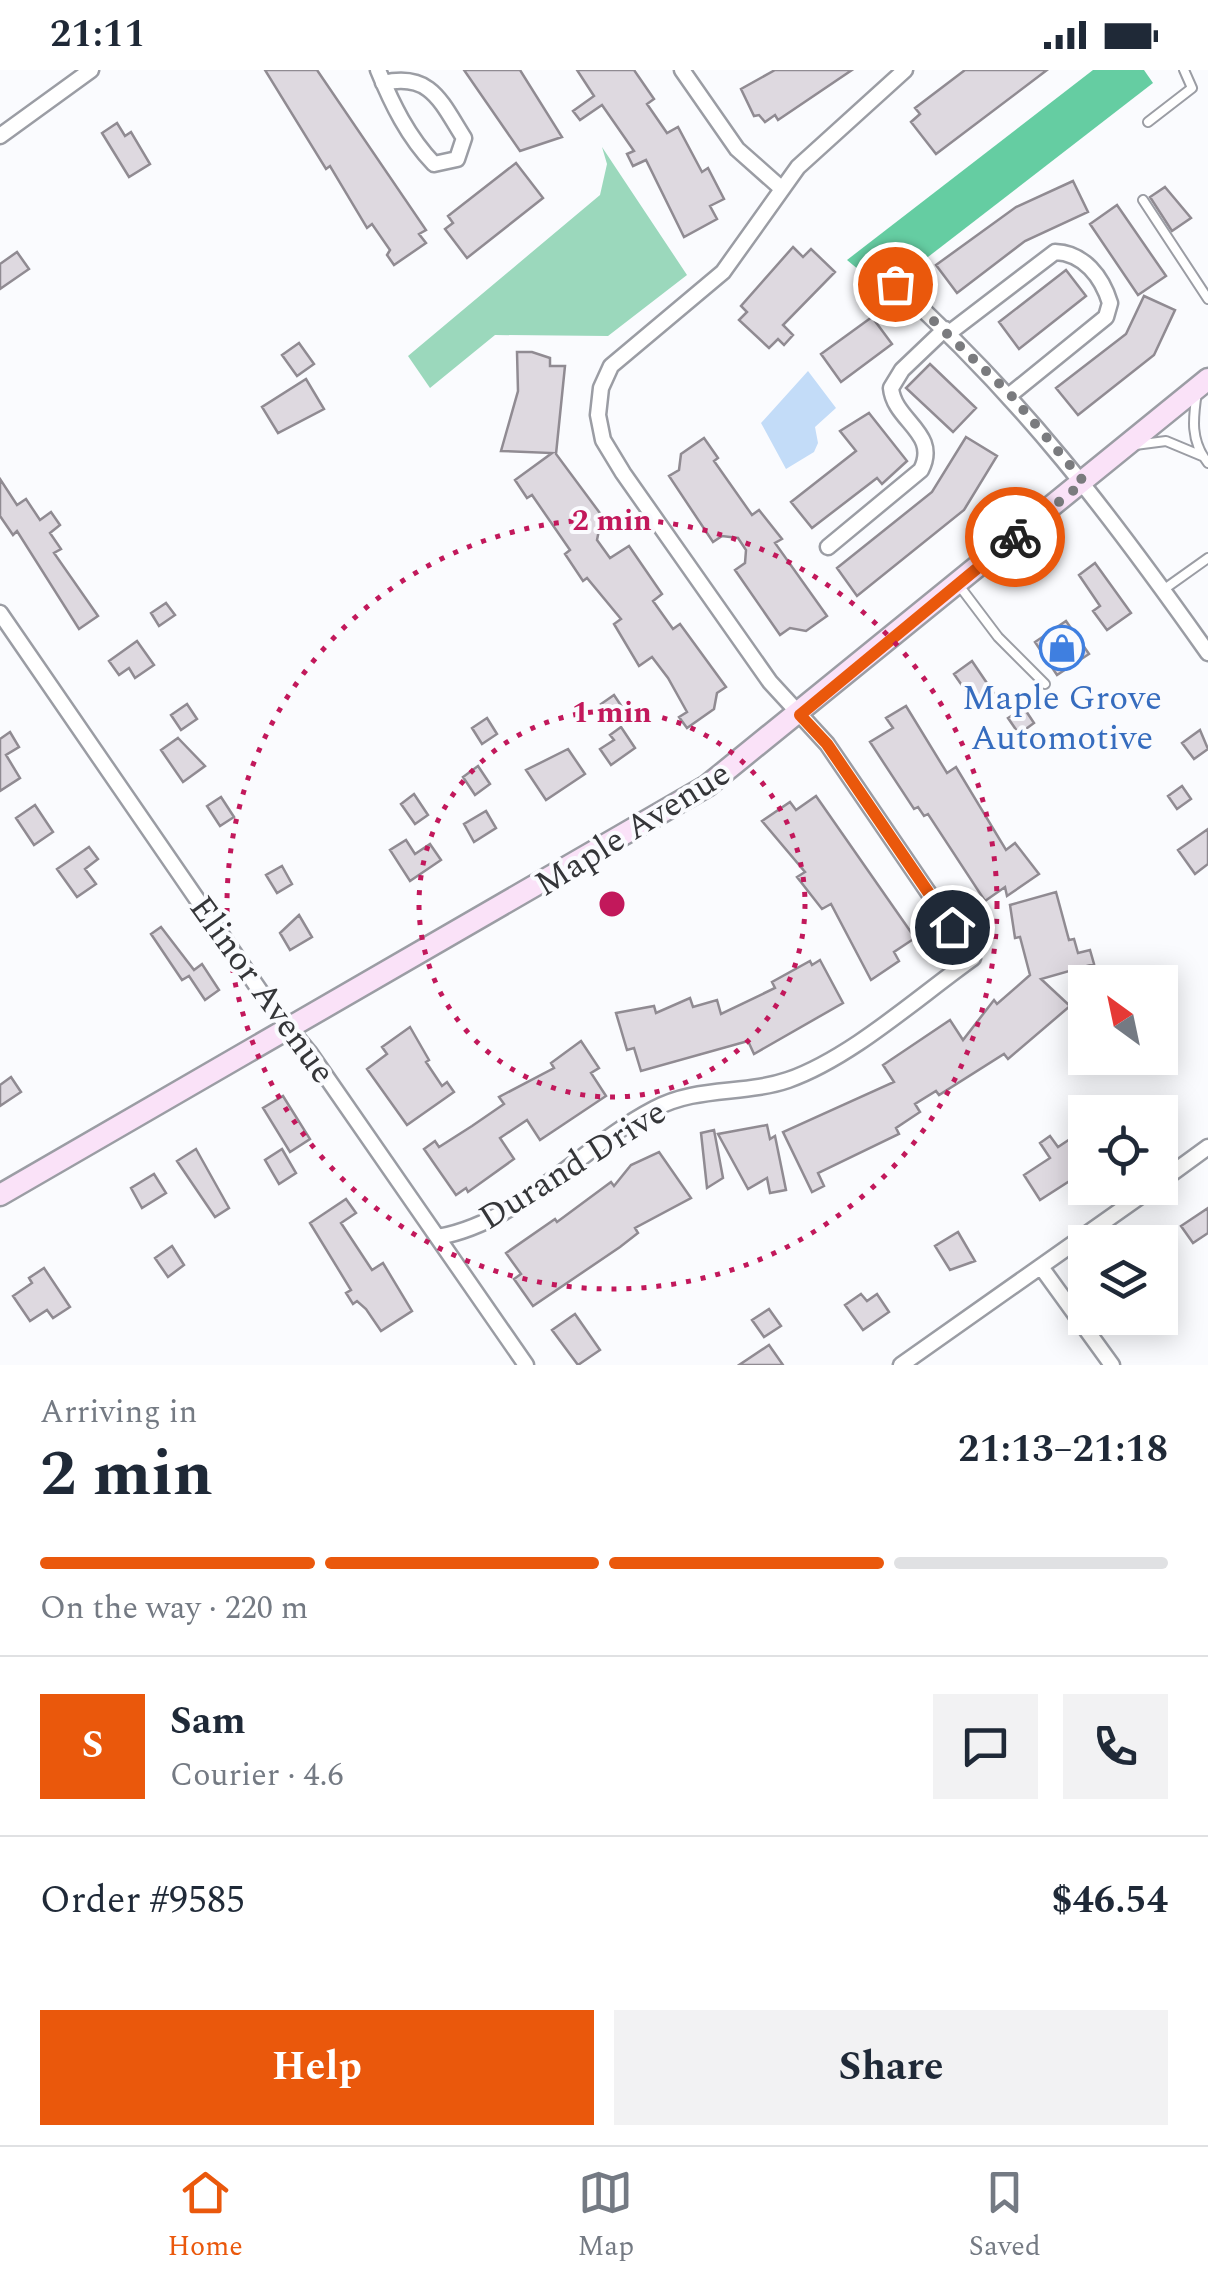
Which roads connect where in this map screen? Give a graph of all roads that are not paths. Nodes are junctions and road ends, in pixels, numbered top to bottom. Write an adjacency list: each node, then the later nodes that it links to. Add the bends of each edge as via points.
1 (91, 70): 7 (street)
2 (682, 70): 8 (street, via 749,162)
3 (905, 70): 8 (street, Durand Drive, via 819,142)
4 (1184, 70): 6 (lane, via 1192,88)
5 (381, 76): 5 (street, via 434,164 457,159 464,138 424,83)
6 (1148, 122)
7 (0, 136)
8 (781, 188): 25 (street, Durand Drive, via 723,272 619,356 601,388 598,414 603,440 622,473)
9 (1144, 200): 11 (lane)
10 (895, 284): 12 (street)
11 (1208, 299)
12 (947, 331): 14 (street); 14 (street, via 1055,252 1081,260 1096,274 1110,302 1106,318); 18 (street, via 890,388 925,442 921,470)
13 (1203, 383): 15 (main road, Maple Avenue); 16 (lane, via 1192,422)
14 (1010, 394): 17 (street)
15 (1129, 445): 16 (lane, via 1166,442); 17 (main road, Maple Avenue)
16 (1205, 460)
17 (1084, 482): 20 (main road, Maple Avenue); 21 (street)
18 (828, 546)
19 (1208, 558): 21 (lane)
20 (958, 584): 24 (lane, via 998,638); 25 (main road, Maple Avenue)
21 (1163, 590): 23 (street)
22 (0, 613): 26 (street, Elinor Avenue)
23 (1208, 653)
24 (1045, 684)
25 (800, 715): 26 (main road, Maple Avenue, via 668,811); 31 (street, Durand Drive, via 827,744 974,958 816,1068 766,1086 693,1094 658,1106 490,1221)
26 (290, 1029): 29 (main road, Maple Avenue); 31 (street, Elinor Avenue)
27 (1208, 1147): 28 (street)
28 (1178, 1169)
29 (0, 1195)
30 (1128, 1205): 32 (street)
31 (438, 1237): 33 (street, Elinor Avenue)
32 (1041, 1267): 34 (street); 35 (street)
33 (526, 1365)
34 (900, 1365)
35 (1112, 1365)

